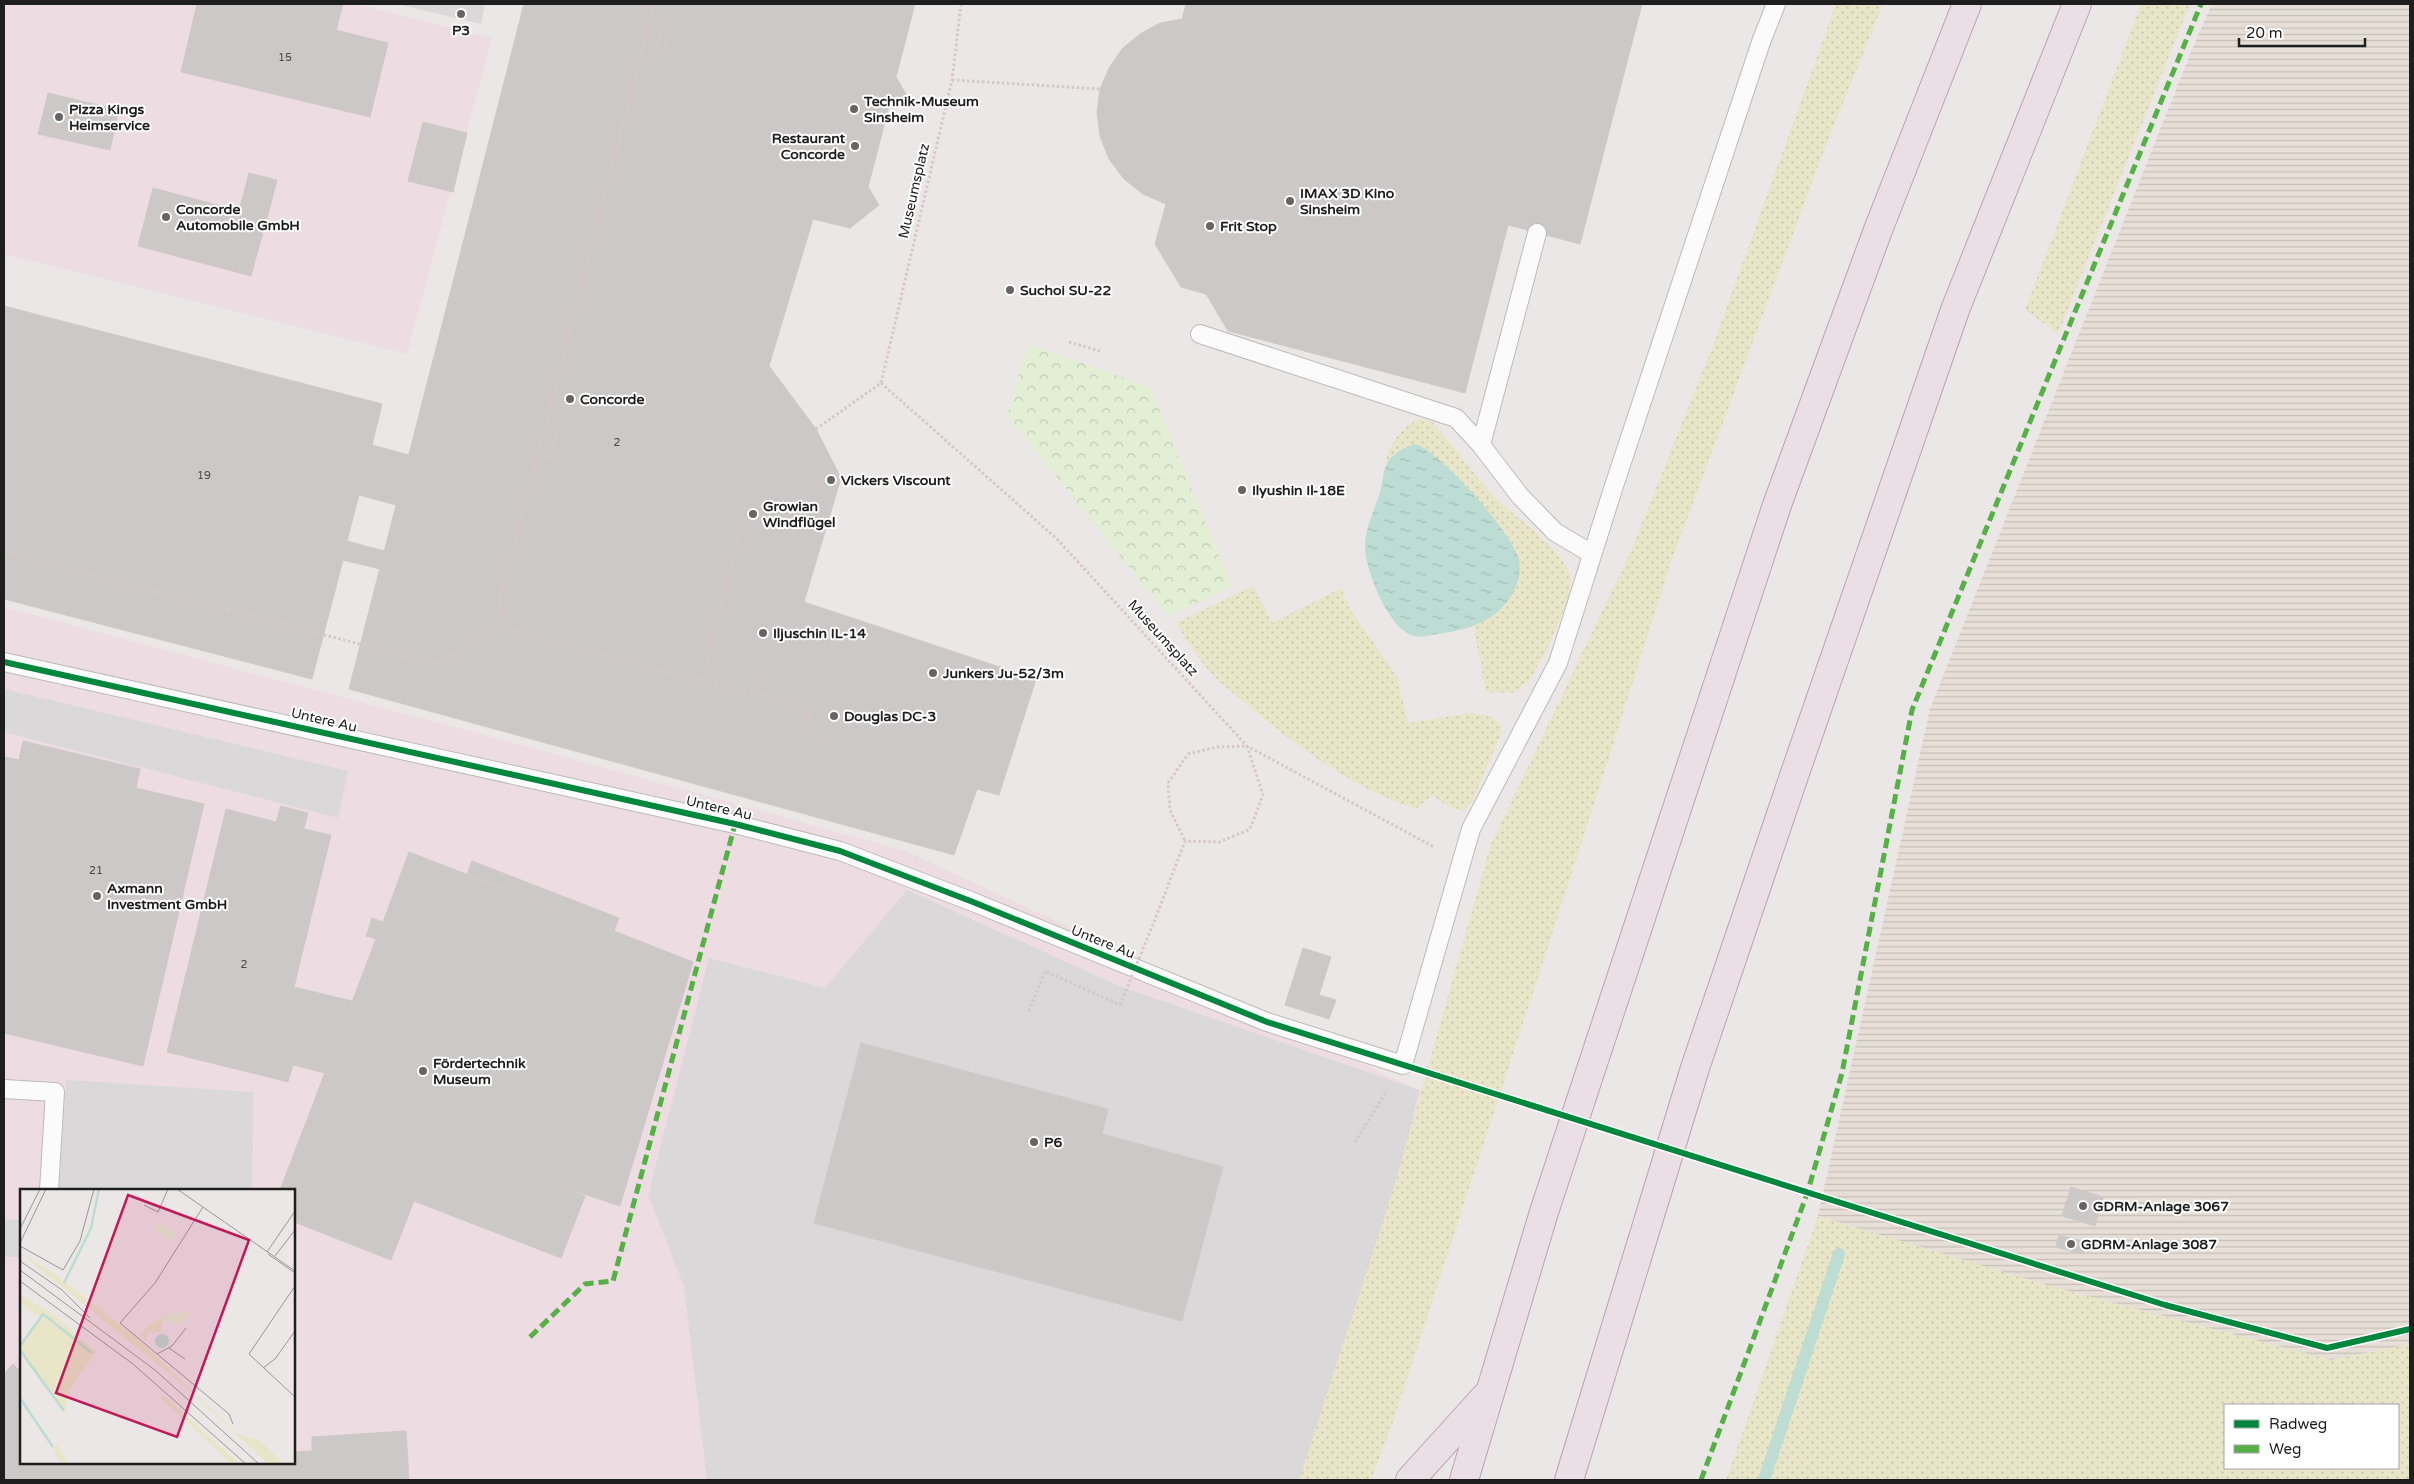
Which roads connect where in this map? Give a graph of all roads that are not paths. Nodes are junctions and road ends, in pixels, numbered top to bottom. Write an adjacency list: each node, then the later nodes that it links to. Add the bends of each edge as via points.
1 (1776, 4): 7 (lane)
2 (1967, 4): 11 (highway, via 1878,230 1777,505 1544,1212)
3 (2077, 4): 14 (highway, via 1955,310 1795,773 1695,1068)
4 (1537, 233): 6 (lane)
5 (1200, 334): 6 (lane, via 1456,418)
6 (1481, 445): 7 (lane, via 1520,496 1555,532)
7 (1592, 554): 8 (lane, Untere Au, via 1558,664 1471,829 1403,1065 1267,1022 840,851 735,824)
8 (4, 662)
9 (4, 1089): 10 (lane, via 55,1092)
10 (49, 1189)
11 (1490, 1392): 12 (highway); 13 (highway)
12 (1410, 1480)
13 (1464, 1480)
14 (1569, 1480)

